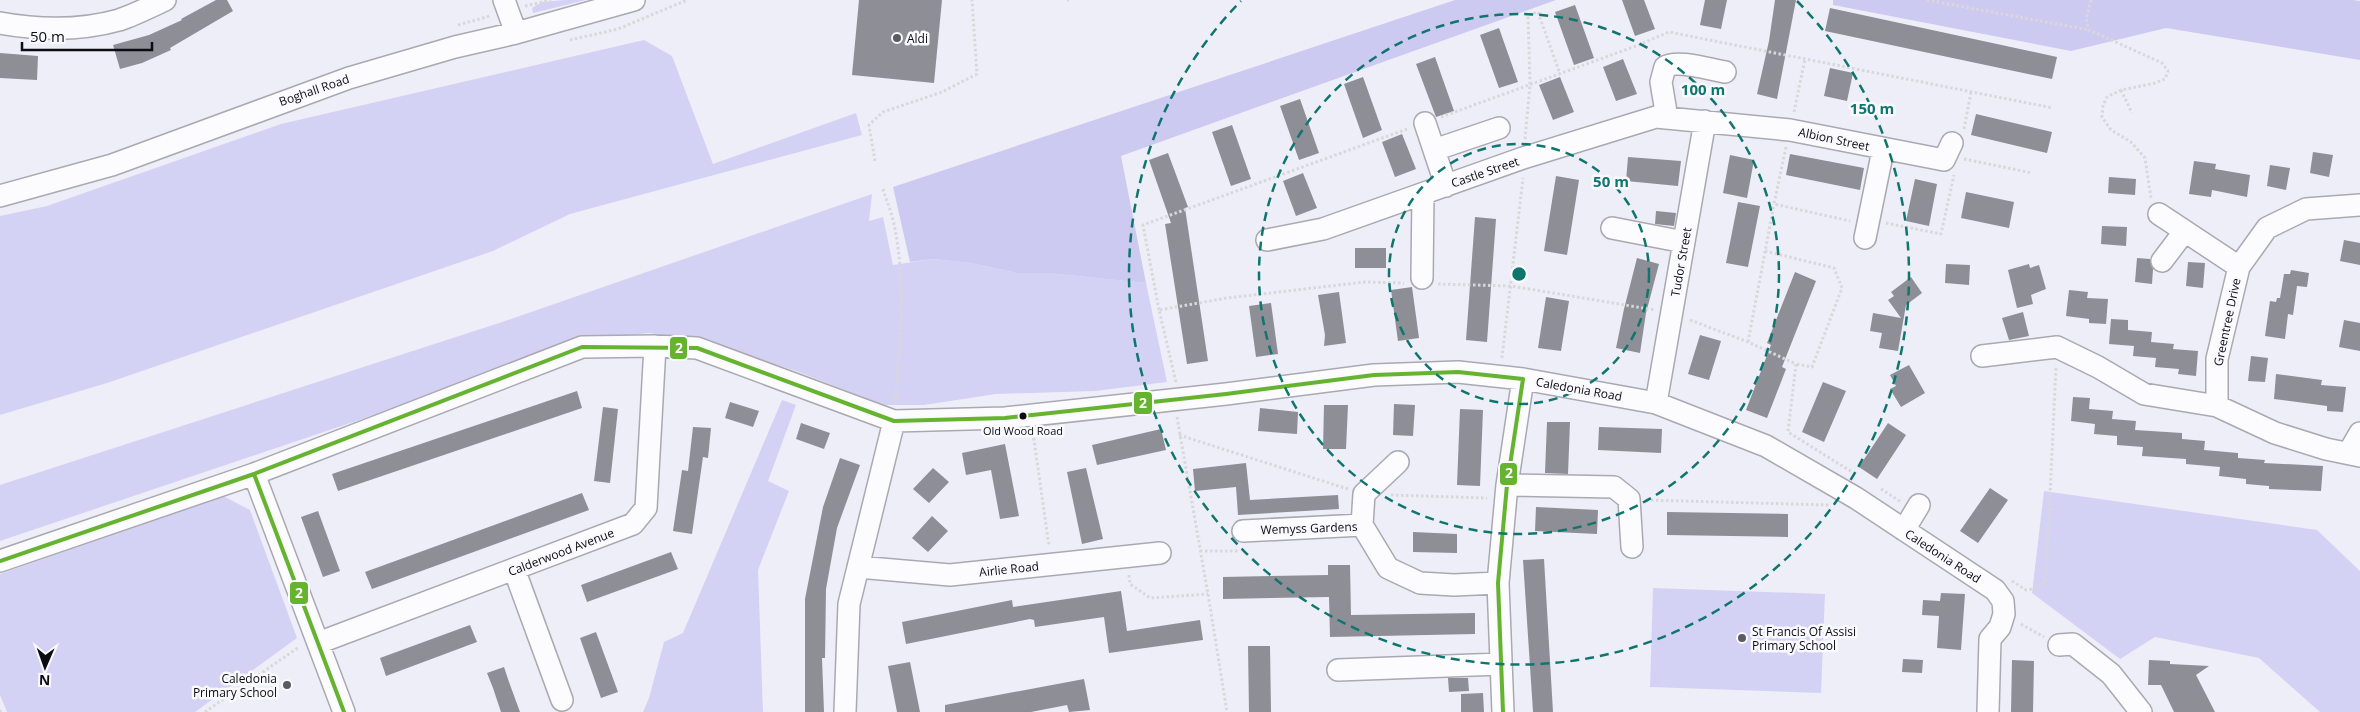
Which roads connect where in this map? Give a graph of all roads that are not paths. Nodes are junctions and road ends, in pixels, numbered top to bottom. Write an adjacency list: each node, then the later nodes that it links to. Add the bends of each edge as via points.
1 (165, 0): 4 (street, via 118,20 56,29)
2 (634, 0): 5 (street, Boghall Road)
3 (506, 5): 5 (street)
4 (0, 23)
5 (516, 33): 16 (street, Boghall Road, via 349,78 112,164)
6 (1725, 72): 7 (street, via 1679,64 1665,67 1661,82)
7 (1667, 118): 8 (street, Castle Street); 14 (street, Castle Street, via 1646,120)
8 (1705, 120): 12 (street, Albion Street, via 1790,130); 23 (street, Tudor Street)
9 (1425, 123): 11 (street)
10 (1499, 128): 11 (street)
11 (1434, 150): 14 (street)
12 (1883, 150): 13 (street, Albion Street); 21 (street)
13 (1948, 152)
14 (1446, 186): 15 (street, Castle Street)
15 (1423, 194): 22 (street, Castle Street, via 1323,229); 26 (street)
16 (0, 196)
17 (2360, 205): 25 (street, Greentree Drive, via 2306,209 2267,228)
18 (2159, 214): 20 (street, Greentree Drive)
19 (1612, 228): 23 (street)
20 (2184, 232): 24 (street); 25 (street, Greentree Drive)
21 (1865, 238)
22 (1267, 240)
23 (1684, 242): 30 (street, Tudor Street)
24 (2162, 261)
25 (2239, 267): 31 (street, Greentree Drive, via 2217,359)
26 (1423, 282)
27 (655, 346): 32 (street, Caledonia Road, via 697,348); 36 (street, Caledonia Road, via 582,347); 46 (street, Calderwood Avenue, via 646,508 633,524)
28 (1982, 356): 31 (street, via 2057,347 2144,394)
29 (1524, 379): 30 (street, Caledonia Road); 32 (street, Caledonia Road, via 1458,372 1374,375 1031,416); 37 (street)
30 (1656, 403): 40 (street, Caledonia Road, via 1766,446)
31 (2217, 406): 34 (street, via 2275,433 2326,449)
32 (894, 421): 45 (street)
33 (2360, 433): 34 (street)
34 (2355, 454)
35 (1398, 462): 39 (street, via 1364,494)
36 (254, 474): 44 (street, Caledonia Road); 48 (street)
37 (1506, 492): 42 (street, via 1614,488 1629,499); 47 (street)
38 (1917, 508): 40 (street)
39 (1362, 525): 41 (street, Wemyss Gardens); 47 (street, Wemyss Gardens, via 1388,568 1420,583)
40 (1904, 530): 56 (street, Caledonia Road, via 1995,590 2003,601 2000,628 1990,639)
41 (1243, 531)
42 (1632, 547)
43 (1160, 553): 45 (street, Airlie Road, via 950,576)
44 (0, 561)
45 (858, 567): 54 (street, via 849,604)
46 (514, 569): 48 (street, Calderwood Avenue); 52 (street)
47 (1498, 583): 50 (street)
48 (310, 644): 53 (street)
49 (2059, 646): 57 (street, via 2073,644 2111,674)
50 (1501, 664): 51 (street); 55 (street)
51 (1338, 670)
52 (562, 700)
53 (344, 712)
54 (845, 712)
55 (1503, 712)
56 (1988, 712)
57 (2141, 712)

